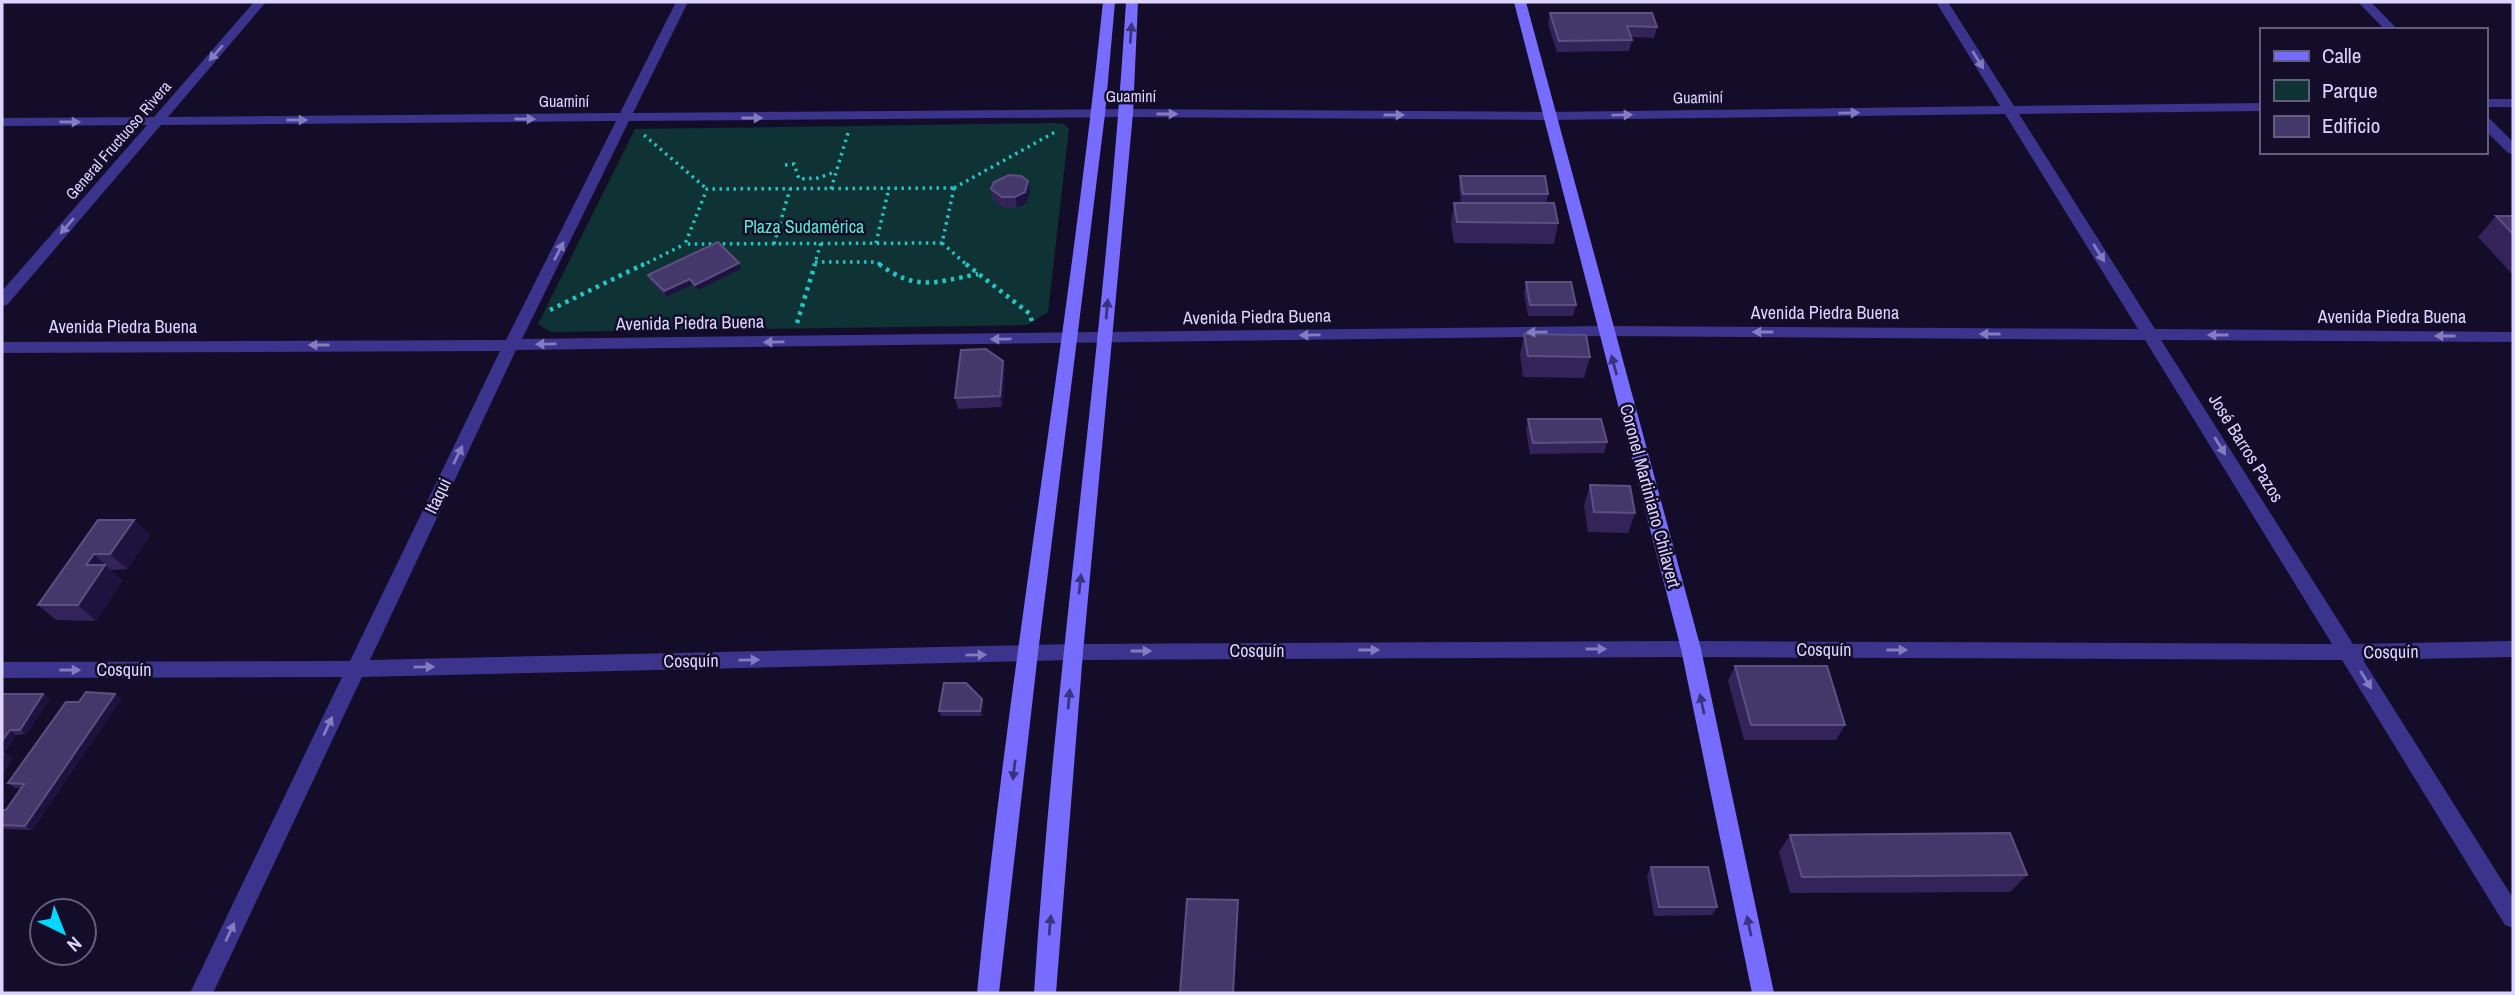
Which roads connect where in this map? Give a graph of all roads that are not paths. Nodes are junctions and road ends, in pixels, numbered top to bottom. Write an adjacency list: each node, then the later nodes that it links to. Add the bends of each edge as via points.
1 (260, 2): 17 (street, General Fructuoso Rivera, one-way to 17)
2 (682, 2): 16 (street, Itaqui)
3 (1109, 2): 14 (main road)
4 (1132, 2): 13 (main road, one-way to 4)
5 (1520, 2): 15 (main road, Coronel Martiniano Chilavert)
6 (1942, 2): 12 (street, José Barros Pazos, one-way to 12)
7 (2364, 2): 8 (street)
8 (2390, 28)
9 (2487, 103): 10 (street)
10 (2513, 103)
11 (2260, 107): 12 (street, Guaminí)
12 (2009, 111): 15 (street, Guaminí, one-way to 12); 23 (street, José Barros Pazos, one-way to 23)
13 (1126, 113): 14 (street, Guaminí); 15 (street, Guaminí, one-way to 15); 26 (main road, one-way to 13)
14 (1098, 114): 16 (street, Guaminí, one-way to 14); 25 (main road)
15 (1548, 116): 22 (main road, Coronel Martiniano Chilavert)
16 (626, 118): 17 (street, Guaminí, one-way to 16); 27 (street, Itaqui, one-way to 16)
17 (157, 121): 18 (street, Guaminí, one-way to 17); 21 (street, General Fructuoso Rivera, one-way to 21)
18 (2, 122)
19 (2487, 124): 20 (street)
20 (2513, 150)
21 (2, 302)
22 (1605, 331): 23 (street, Avenida Piedra Buena, one-way to 22); 26 (street, Avenida Piedra Buena, one-way to 26); 29 (main road, Coronel Martiniano Chilavert, one-way to 22)
23 (2150, 334): 24 (street, Avenida Piedra Buena, one-way to 23); 32 (street, José Barros Pazos, one-way to 32)
24 (2513, 337)
25 (1070, 338): 26 (street, Avenida Piedra Buena); 27 (street, Avenida Piedra Buena, one-way to 27); 33 (main road)
26 (1104, 338): 31 (main road, one-way to 26)
27 (511, 345): 28 (street, Avenida Piedra Buena, one-way to 28); 34 (street, Itaqui, one-way to 27)
28 (2, 346)
29 (1691, 649): 31 (street, Cosquín, one-way to 29); 32 (street, Cosquín, one-way to 32); 40 (main road, Coronel Martiniano Chilavert, one-way to 29)
30 (2513, 649): 32 (street, Cosquín)
31 (1073, 652): 33 (street, Cosquín); 39 (main road, one-way to 31)
32 (2349, 652): 36 (street, José Barros Pazos, one-way to 36)
33 (1028, 653): 34 (street, Cosquín, one-way to 33); 38 (main road, one-way to 38)
34 (355, 669): 35 (street, Cosquín, one-way to 34); 37 (street, Itaqui, one-way to 34)
35 (2, 670)
36 (2513, 917)
37 (201, 993)
38 (988, 993)
39 (1045, 993)
40 (1763, 993)

